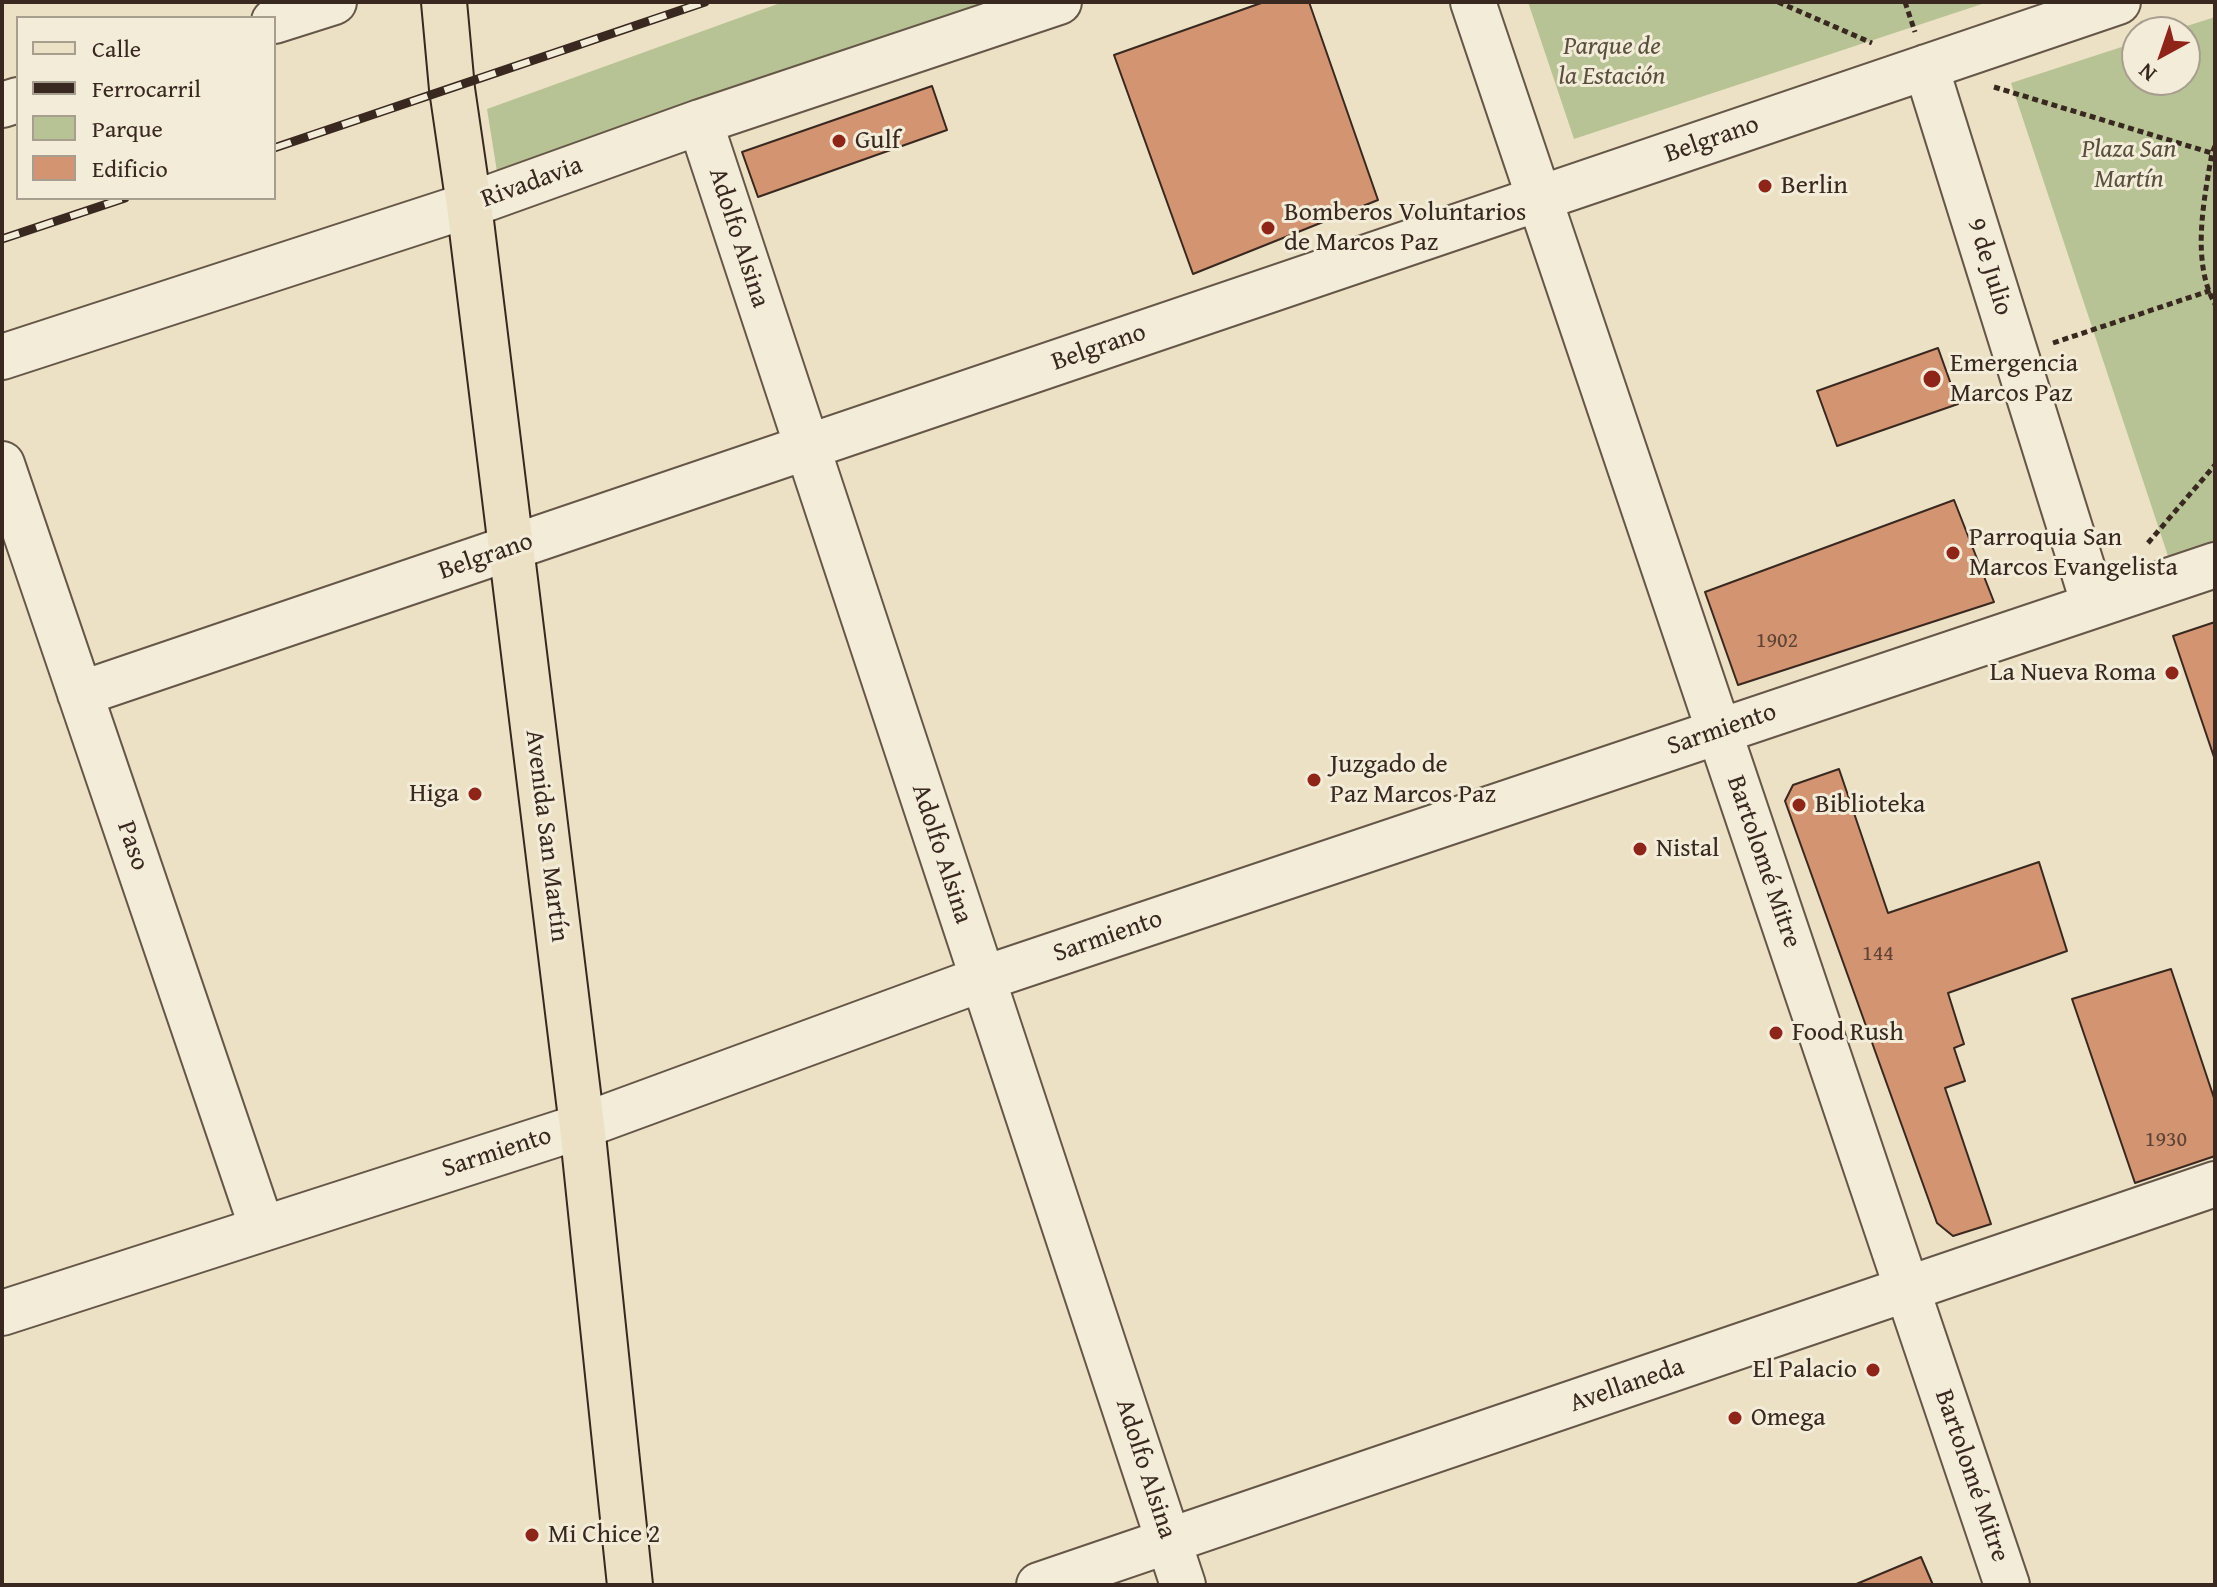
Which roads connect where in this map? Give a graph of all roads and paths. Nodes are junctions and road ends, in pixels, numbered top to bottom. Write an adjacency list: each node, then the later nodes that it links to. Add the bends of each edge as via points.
1 (334, 2): 7 (street)
2 (444, 2): 13 (main road, Avenida San Martín)
3 (1059, 2): 10 (street, Rivadavia)
4 (1473, 2): 12 (street, Bartolomé Mitre)
5 (1778, 2): 8 (path)
6 (2118, 2): 8 (street, Belgrano)
7 (276, 20)
8 (1926, 67): 12 (street, Belgrano); 17 (street, 9 de Julio)
9 (1986, 85): 11 (path)
10 (700, 122): 13 (street, Rivadavia); 19 (street, Adolfo Alsina)
11 (2214, 151): 15 (path, via 2200,223)
12 (1540, 198): 19 (street, Belgrano); 27 (street, Bartolomé Mitre)
13 (469, 205): 18 (street, Rivadavia); 23 (main road, Avenida San Martín)
14 (2215, 289): 15 (path)
15 (2208, 291): 16 (path); 17 (path)
16 (2215, 304)
17 (2016, 355): 25 (street, 9 de Julio)
18 (2, 357)
19 (807, 447): 23 (street, Belgrano); 28 (street, Adolfo Alsina)
20 (2, 464): 26 (street, Paso)
21 (2215, 465): 22 (path)
22 (2145, 547)
23 (511, 549): 26 (street, Belgrano); 29 (main road, Avenida San Martín)
24 (2215, 565): 25 (street, Sarmiento)
25 (2094, 605): 27 (street, Sarmiento)
26 (80, 694): 31 (street, Paso)
27 (1719, 731): 28 (street, Sarmiento); 32 (street, Bartolomé Mitre)
28 (982, 979): 29 (street, Sarmiento); 34 (street, Adolfo Alsina)
29 (582, 1126): 31 (street, Sarmiento); 35 (main road, Avenida San Martín)
30 (2215, 1184): 32 (street, Avellaneda)
31 (262, 1228): 33 (street, Sarmiento)
32 (1908, 1290): 34 (street, Avellaneda); 38 (street, Bartolomé Mitre)
33 (2, 1313)
34 (1169, 1542): 36 (street, Avellaneda); 37 (street, Adolfo Alsina)
35 (630, 1585)
36 (1039, 1585)
37 (1183, 1585)
38 (2007, 1585)

